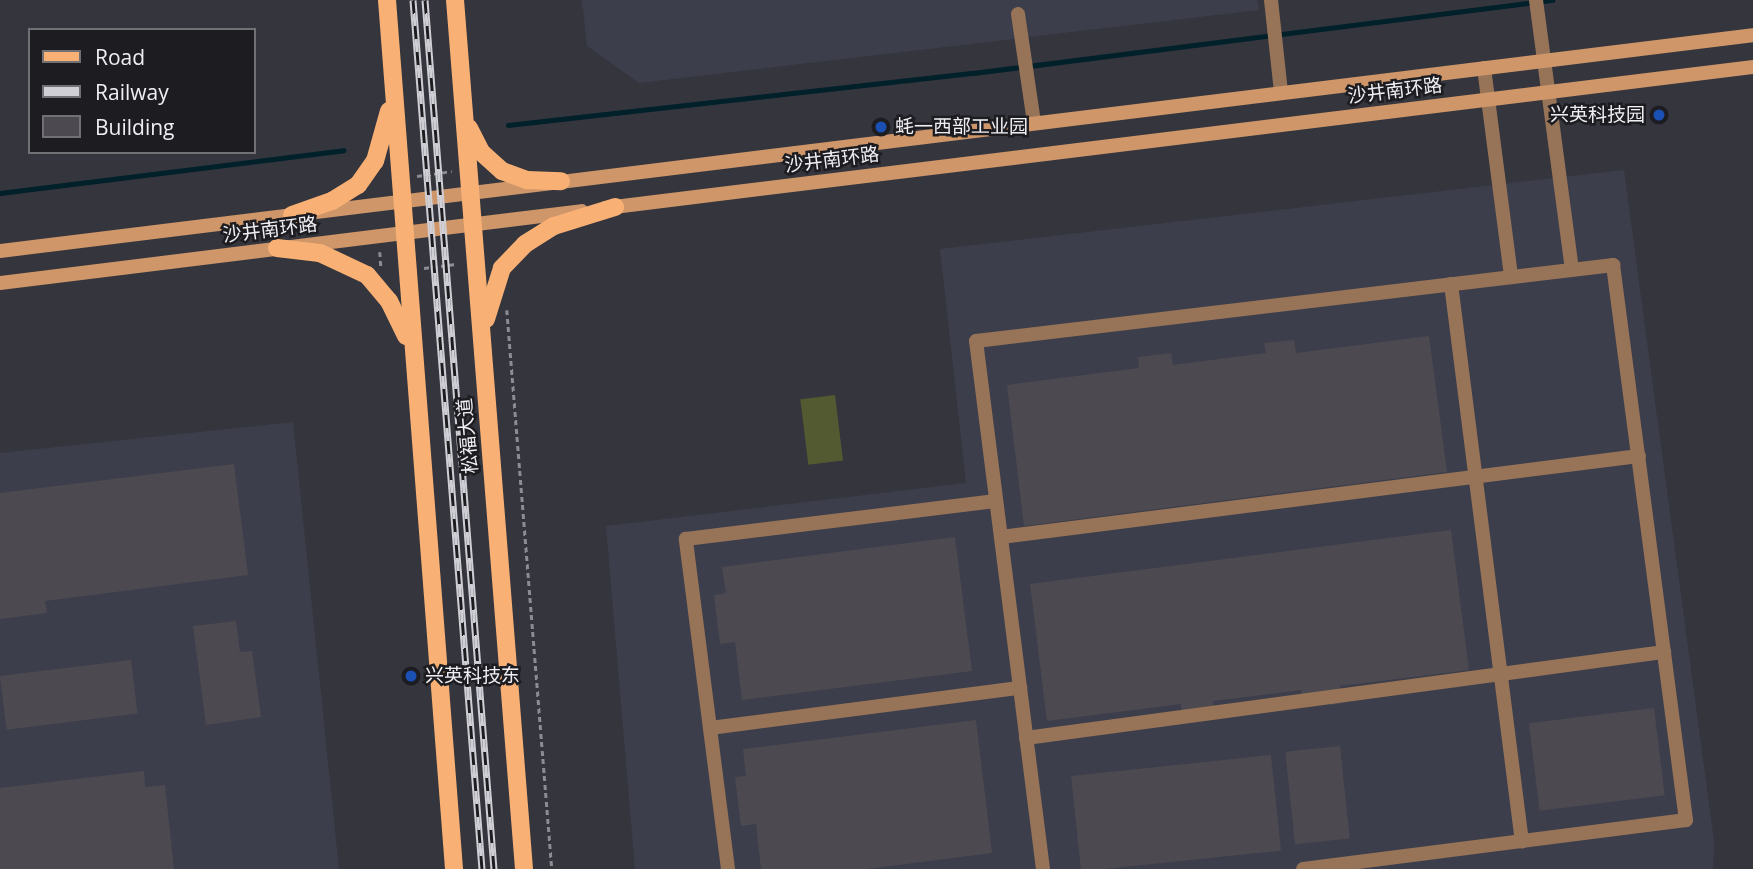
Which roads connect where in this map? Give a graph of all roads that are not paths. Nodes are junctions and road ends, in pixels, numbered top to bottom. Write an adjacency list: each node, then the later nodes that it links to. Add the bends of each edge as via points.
1 (387, 0): 10 (main road)
2 (455, 0): 14 (main road, 松福大道)
3 (1536, 0): 7 (street)
4 (1272, 7): 11 (street)
5 (1018, 14): 15 (street)
6 (1753, 35): 7 (main road, 沙井南环路)
7 (1545, 60): 9 (main road, 沙井南环路); 12 (street)
8 (1753, 67): 12 (main road, 沙井南环路)
9 (1484, 68): 11 (main road, 沙井南环路); 13 (street)
10 (393, 83): 18 (main road); 20 (main road, via 385,131 366,176 346,195)
11 (1281, 92): 15 (main road, 沙井南环路)
12 (1549, 92): 13 (main road, 沙井南环路); 25 (street)
13 (1487, 99): 19 (main road, 沙井南环路); 26 (street)
14 (463, 103): 16 (main road, via 471,136 491,162 527,180); 17 (main road, 松福大道)
15 (1034, 123): 16 (main road, 沙井南环路)
16 (561, 181): 17 (main road, 沙井南环路)
17 (469, 192): 18 (main road, 沙井南环路); 21 (main road, 松福大道)
18 (401, 201): 20 (main road, 沙井南环路); 22 (main road)
19 (615, 207): 21 (main road, 沙井南环路); 29 (main road, via 554,226 512,257 495,284)
20 (292, 215): 24 (main road, 沙井南环路)
21 (472, 226): 22 (main road, 沙井南环路); 29 (main road, 松福大道)
22 (403, 233): 23 (main road, 沙井南环路); 30 (main road)
23 (277, 248): 27 (main road, 沙井南环路); 30 (main road, via 320,253 352,265 374,281 398,316)
24 (0, 251)
25 (1572, 270): 26 (street); 31 (street, via 1613,265)
26 (1511, 277): 28 (street)
27 (0, 283)
28 (1451, 284): 32 (street); 33 (street, via 976,341)
29 (482, 350): 42 (main road, 松福大道)
30 (413, 351): 41 (main road)
31 (1639, 456): 32 (street); 35 (street)
32 (1474, 477): 34 (street); 36 (street)
33 (996, 501): 34 (street); 38 (street, via 686,540)
34 (1000, 537): 37 (street)
35 (1664, 652): 36 (street); 40 (street, via 1686,820)
36 (1500, 674): 39 (street); 40 (street)
37 (1020, 688): 38 (street); 39 (street)
38 (710, 729): 43 (street)
39 (1026, 738): 44 (street)
40 (1522, 842): 45 (street)
41 (454, 869)
42 (524, 869)
43 (727, 869)
44 (1043, 869)
45 (1303, 869)

